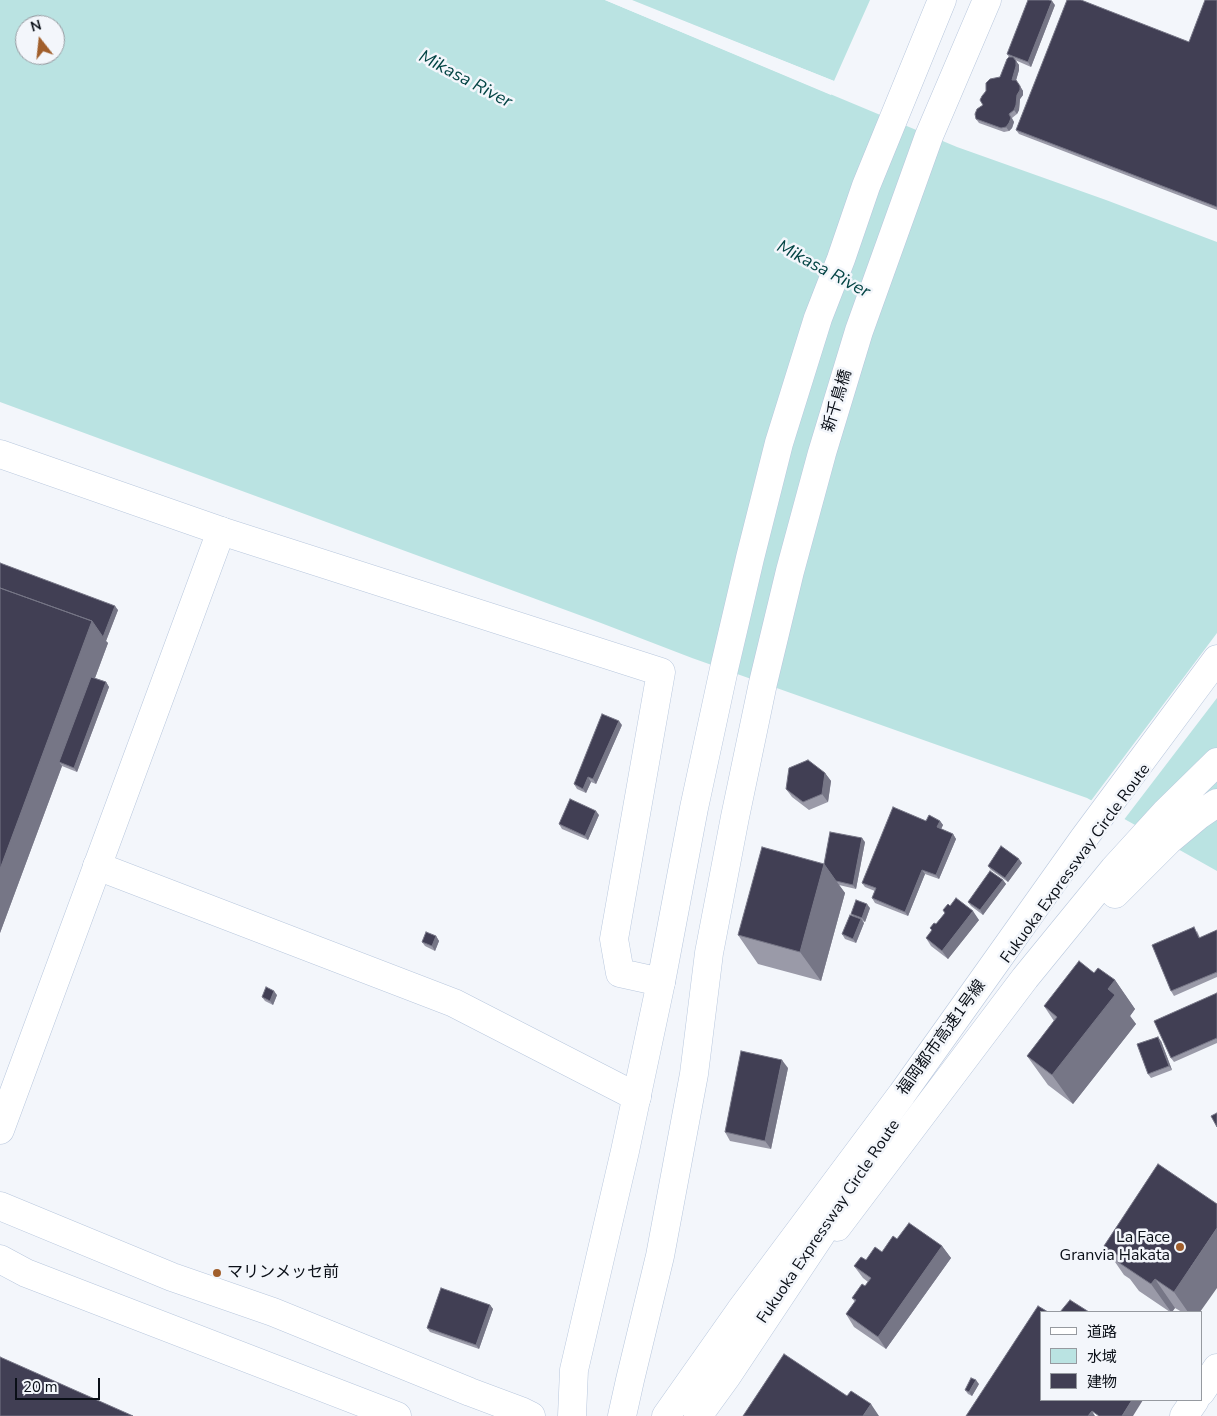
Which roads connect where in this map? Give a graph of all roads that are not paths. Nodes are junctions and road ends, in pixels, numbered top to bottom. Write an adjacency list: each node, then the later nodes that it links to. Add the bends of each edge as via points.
1 (942, 0): 10 (main road, via 866,186 818,318 779,443 724,669)
2 (987, 0): 22 (main road, 新千鳥橋, via 925,146 859,331 790,571 765,673 708,953 694,1074 664,1237)
3 (0, 454): 4 (main road)
4 (221, 531): 9 (main road); 10 (main road, via 661,672 614,938 620,973)
5 (1217, 660): 23 (main road, 福岡都市高速1号線, via 1084,838 902,1094)
6 (1217, 670): 16 (main road, Fukuoka Expressway Circle Route, via 1084,849 955,1033)
7 (1217, 762): 24 (main road, Fukuoka Expressway Circle Route, via 1127,855 1037,963 766,1321)
8 (1217, 803): 16 (main road, Fukuoka Expressway Circle Route, via 1168,840 1032,984 976,1051)
9 (97, 866): 11 (main road, via 454,1004); 12 (main road)
10 (661, 982): 11 (main road)
11 (636, 1097): 21 (main road, via 574,1370)
12 (0, 1130)
13 (0, 1206): 20 (main road)
14 (0, 1258): 19 (main road, via 26,1273)
15 (1217, 1368): 17 (main road)
16 (727, 1376): 25 (main road, Fukuoka Expressway Circle Route)
17 (1202, 1390)
18 (1194, 1401): 26 (main road)
19 (397, 1416)
20 (531, 1416)
21 (572, 1416)
22 (622, 1416)
23 (666, 1416)
24 (687, 1416)
25 (698, 1416)
26 (1184, 1416)

